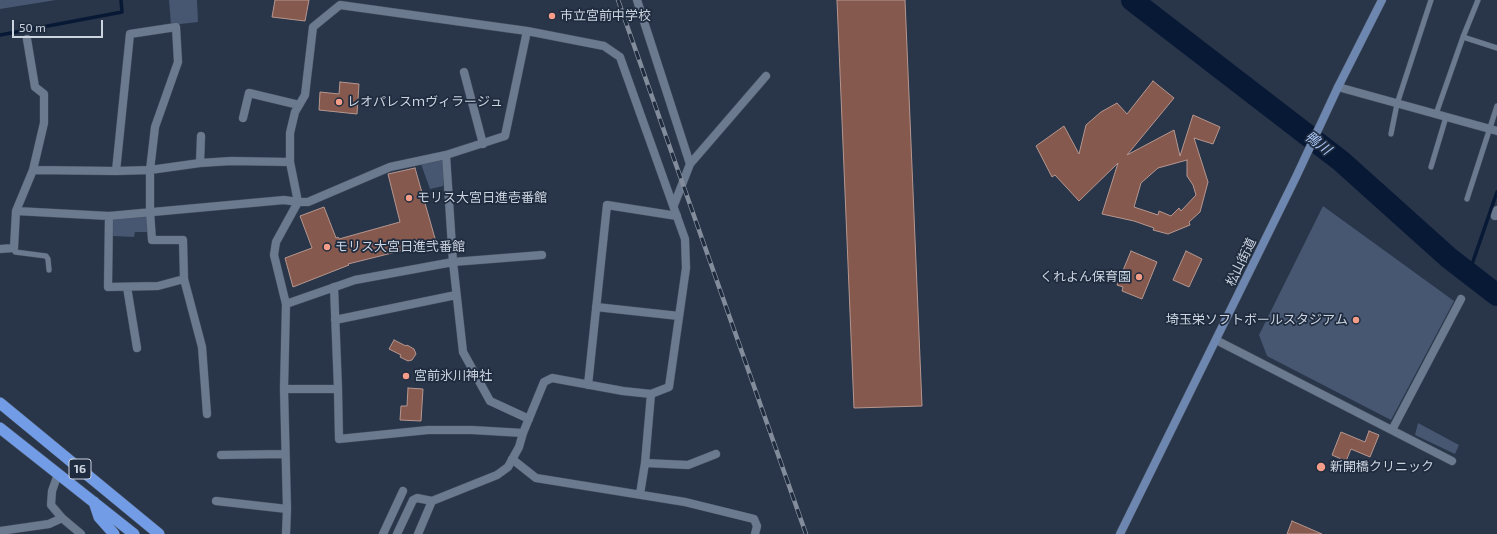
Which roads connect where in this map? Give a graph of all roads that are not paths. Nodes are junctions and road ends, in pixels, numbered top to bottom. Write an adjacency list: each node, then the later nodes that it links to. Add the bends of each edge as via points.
1 (637, 0): 26 (street)
2 (1382, 0): 11 (main road, 松山街道)
3 (1431, 0): 12 (lane)
4 (1478, 0): 6 (lane)
5 (527, 31): 13 (street, via 340,5 313,27 305,95); 22 (street, via 505,136); 33 (street, via 604,46 620,57)
6 (1463, 37): 8 (lane); 15 (lane)
7 (27, 39): 28 (street, via 35,87 44,94 44,123)
8 (1497, 48)
9 (464, 72): 22 (street)
10 (766, 76): 26 (street)
11 (1338, 87): 12 (street); 52 (main road, 松山街道)
12 (1398, 104): 15 (street); 20 (lane)
13 (299, 105): 17 (street, via 249,93); 24 (street, via 290,133)
14 (1497, 106): 18 (lane)
15 (1436, 114): 16 (street)
16 (1446, 117): 18 (street); 27 (lane)
17 (243, 118)
18 (1489, 129): 19 (street); 31 (lane)
19 (1497, 131)
20 (1391, 134)
21 (201, 136): 25 (street)
22 (483, 144): 23 (street)
23 (446, 155): 32 (street, via 390,167 308,202); 41 (street)
24 (290, 162): 25 (street); 32 (street)
25 (200, 163): 29 (street)
26 (690, 164): 33 (street)
27 (1431, 168)
28 (33, 170): 30 (street); 34 (street)
29 (150, 170): 30 (street); 30 (street, via 155,127 178,62 176,27 130,34); 35 (street)
30 (116, 171)
31 (1467, 199)
32 (298, 202): 35 (street, via 284,200); 48 (street, via 276,242 274,255)
33 (674, 205): 37 (street)
34 (16, 211): 36 (street); 38 (street)
35 (150, 212): 36 (street); 43 (street, via 152,240 183,240)
36 (109, 216): 44 (street, via 108,287)
37 (677, 216): 49 (street, via 607,204); 50 (street, via 685,239 686,268)
38 (14, 248): 39 (street); 42 (lane, via 15,252 46,256)
39 (0, 249)
40 (542, 255): 41 (street)
41 (453, 262): 45 (street, via 355,280); 46 (street)
42 (49, 270)
43 (184, 279): 44 (street, via 158,286); 59 (street, via 202,347)
44 (127, 287): 53 (street)
45 (334, 287): 48 (street); 51 (street)
46 (456, 295): 51 (street); 60 (street, via 463,352 490,401)
47 (1461, 299): 62 (street)
48 (286, 304): 55 (street)
49 (596, 307): 50 (street); 54 (street)
50 (679, 316): 57 (street, via 669,387)
51 (335, 320): 56 (street)
52 (1216, 340): 62 (street); 88 (main road, 松山街道)
53 (137, 348)
54 (588, 385): 57 (street); 60 (street, via 552,378 544,382)
55 (284, 389): 56 (street); 64 (street)
56 (338, 390): 63 (street, via 339,439 428,430)
57 (651, 394): 69 (street)
58 (0, 403): 82 (highway, 16)
59 (207, 414)
60 (529, 419): 63 (street)
61 (0, 428): 70 (highway, 16)
62 (1392, 430): 68 (street)
63 (523, 433): 67 (street)
64 (285, 454): 66 (street); 76 (street)
65 (716, 454): 69 (street, via 688,465)
66 (222, 455)
67 (512, 459): 72 (street, via 536,478); 73 (street, via 508,467 497,475)
68 (1452, 461)
69 (645, 463): 72 (street)
70 (58, 474): 75 (highway, 16); 77 (street, via 52,491 51,505)
71 (403, 491): 84 (street)
72 (640, 494): 87 (street, via 754,519 757,526)
73 (432, 500): 85 (street, via 413,500); 86 (street)
74 (216, 501): 76 (street)
75 (94, 502): 80 (highway, via 99,517); 81 (highway, 16)
76 (287, 509): 83 (street)
77 (62, 518): 78 (street, via 49,524); 79 (street)
78 (0, 531)
79 (82, 534)
80 (114, 534)
81 (134, 534)
82 (159, 534)
83 (286, 534)
84 (383, 534)
85 (397, 534)
86 (418, 534)
87 (755, 534)
88 (1120, 534)

